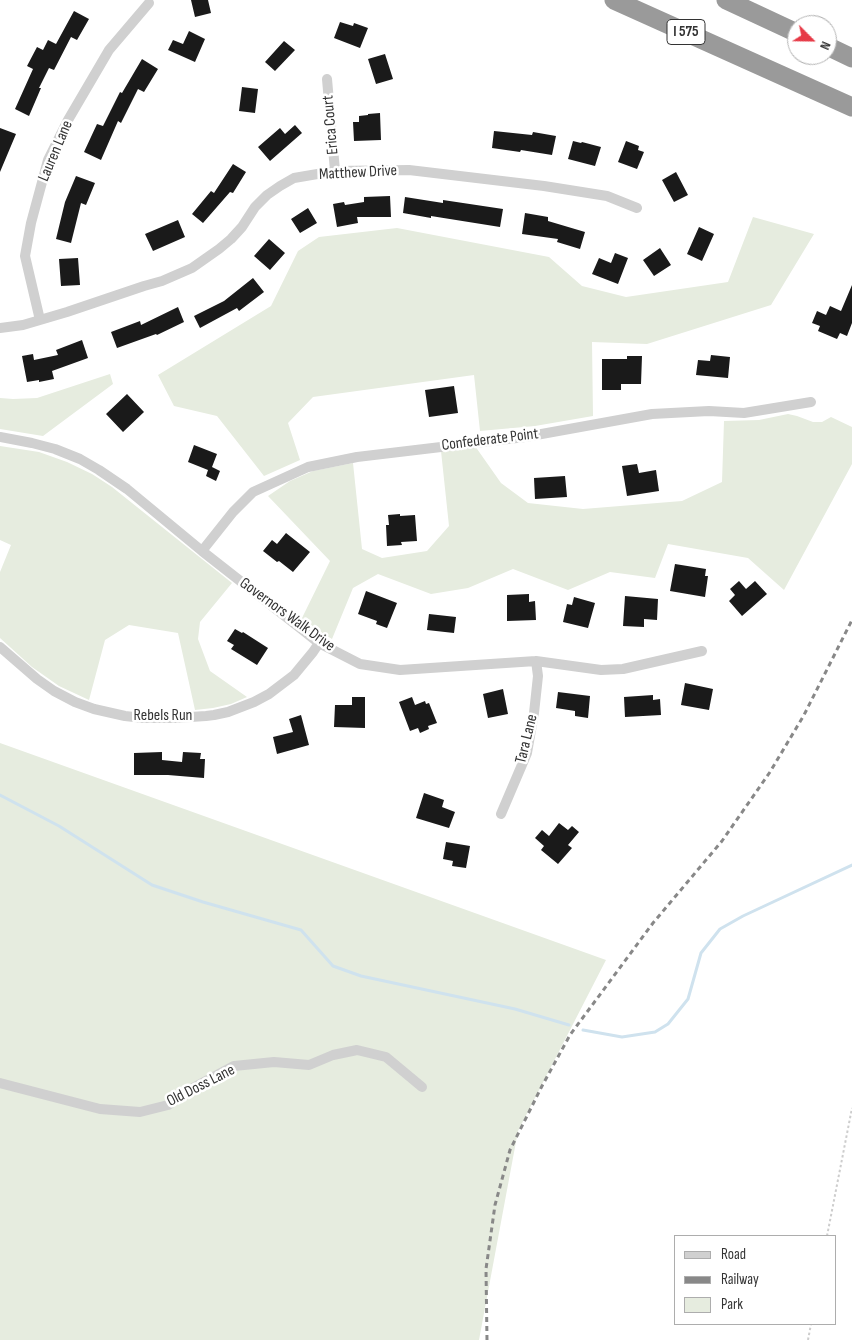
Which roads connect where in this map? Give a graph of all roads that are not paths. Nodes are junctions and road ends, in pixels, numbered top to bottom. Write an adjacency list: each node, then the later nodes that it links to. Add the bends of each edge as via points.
1 (614, 0): 11 (highway, I 575)
2 (726, 0): 6 (highway)
3 (746, 0): 5 (highway)
4 (149, 3): 17 (street, Lauren Lane, via 109,50 48,160 25,256)
5 (787, 17)
6 (787, 27)
7 (837, 37): 8 (highway)
8 (852, 43)
9 (837, 51): 10 (highway)
10 (852, 58)
11 (758, 65): 13 (highway, I 575); 14 (highway)
12 (327, 79): 15 (street, Erica Court)
13 (852, 107)
14 (852, 119)
15 (335, 171): 16 (street, Matthew Drive, via 409,170 534,185 607,196); 17 (street, Matthew Drive, via 294,178 280,186 255,207 242,227 219,250 192,268 162,281)
16 (637, 208)
17 (40, 320): 18 (street, Matthew Drive)
18 (0, 328)
19 (811, 402): 21 (street, Confederate Point, via 744,413 652,414 525,437 357,457 308,467 253,492)
20 (0, 437): 21 (street, Governors Walk Drive, via 55,449 87,463 127,489)
21 (202, 551): 22 (street, Governors Walk Drive)
22 (319, 643): 23 (street, Rebels Run, via 294,675 262,698 228,712 175,718 143,718 94,710 54,691); 25 (street, Governors Walk Drive, via 360,664 400,670)
23 (0, 647)
24 (702, 651): 25 (street, Governors Walk Drive, via 623,669 601,670)
25 (536, 661): 26 (street, Tara Lane, via 538,676 527,753)
26 (501, 814)
27 (0, 1083): 28 (street, Old Doss Lane, via 100,1109 140,1112 168,1105 234,1066 274,1062 309,1065 357,1050 386,1056)
28 (422, 1087)

